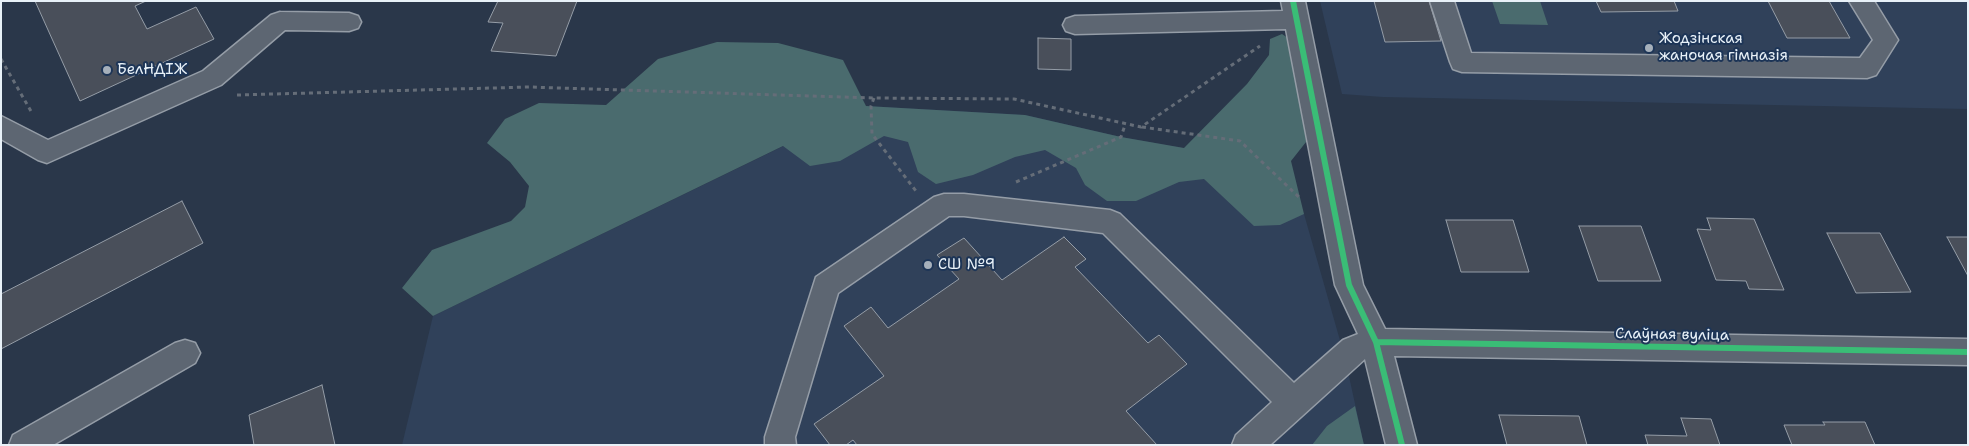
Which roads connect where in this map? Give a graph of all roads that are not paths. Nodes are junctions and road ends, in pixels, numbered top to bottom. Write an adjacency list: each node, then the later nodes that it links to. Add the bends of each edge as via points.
1 (1442, 1): 2 (street, via 1462,62 1867,68 1886,40)
2 (1862, 1)
3 (1295, 11): 5 (street, via 1266,21); 7 (street, via 1350,285)
4 (349, 22): 6 (street, via 280,21 212,78 47,152)
5 (1075, 25)
6 (1, 126)
7 (1376, 342): 8 (street, Слаўная вуліца); 10 (street, via 1354,349); 14 (street)
8 (1968, 352)
9 (185, 353): 11 (street)
10 (1295, 404): 12 (street, via 1110,222 944,205 826,286 780,437); 13 (street)
11 (24, 445)
12 (781, 445)
13 (1247, 445)
14 (1402, 445)

